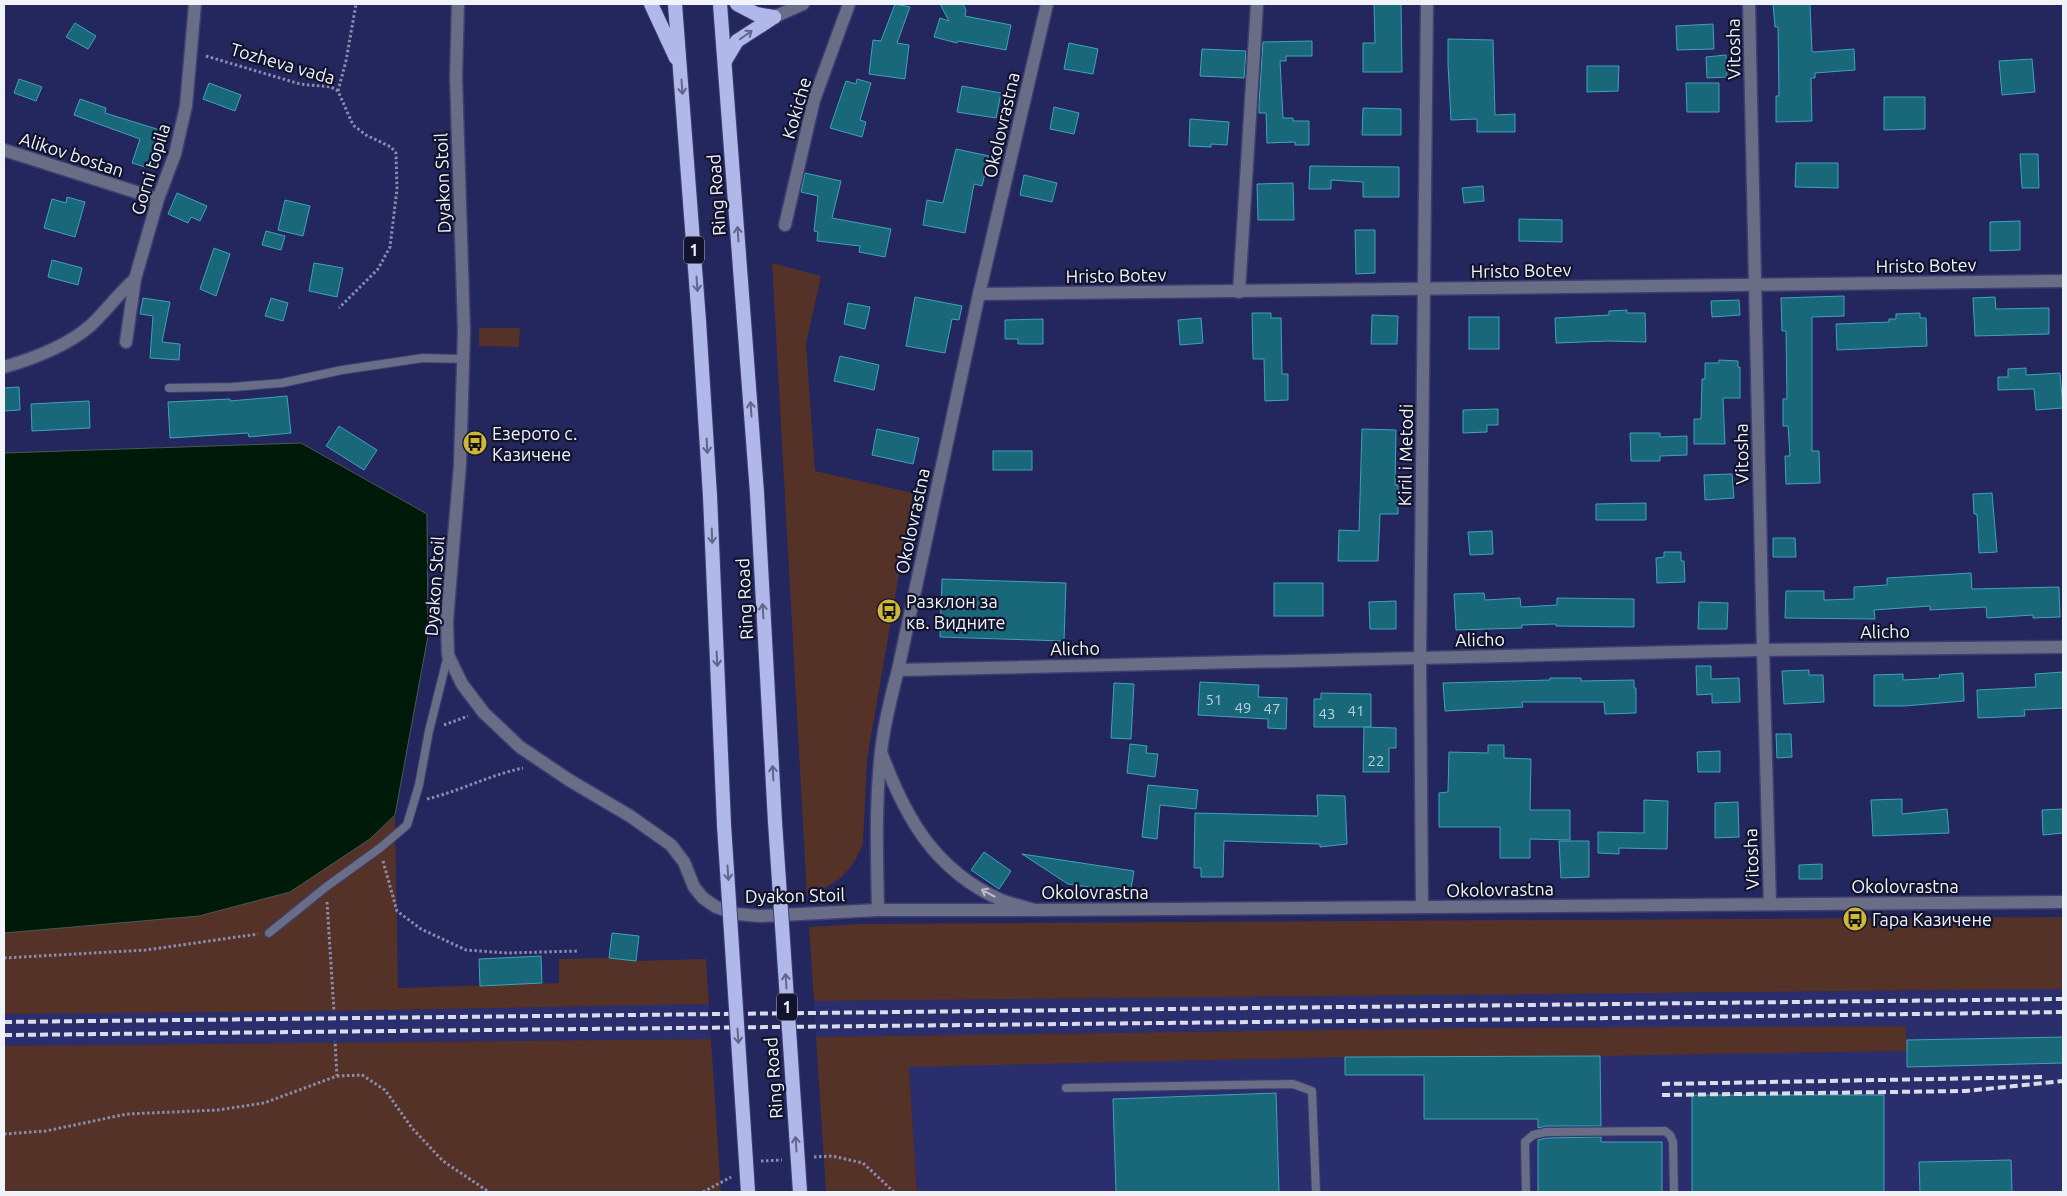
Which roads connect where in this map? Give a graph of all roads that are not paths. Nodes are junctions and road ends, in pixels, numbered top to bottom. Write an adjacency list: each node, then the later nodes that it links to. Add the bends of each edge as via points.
1 (195, 4): 17 (street, Gorni topila, via 186,106 176,154)
2 (458, 4): 26 (street, Dyakon Stoil, via 456,77)
3 (651, 4): 15 (highway)
4 (675, 4): 15 (highway, Ring Road / 1)
5 (720, 4): 14 (highway, Ring Road / 1)
6 (737, 4): 13 (highway, via 756,14)
7 (803, 4): 13 (street)
8 (849, 4): 18 (street, Kokiche, via 814,100)
9 (1047, 4): 24 (street, Okolovrastna)
10 (1257, 4): 23 (street)
11 (1427, 4): 22 (street, Kiril i Metodi)
12 (1749, 4): 21 (street, Vitosha)
13 (774, 17): 14 (highway, one-way to 13, via 737,41)
14 (725, 61): 43 (highway, Ring Road / 1, one-way to 14, bridge, via 757,493)
15 (680, 67): 42 (highway, Ring Road / 1, one-way to 42, bridge, via 709,486 724,825)
16 (4, 150): 17 (street, Alikov bostan)
17 (158, 199): 19 (street, Gorni topila)
18 (785, 225)
19 (135, 279): 25 (street, Gorni topila); 27 (street, via 89,327 58,346)
20 (2063, 281): 21 (street, Hristo Botev)
21 (1755, 284): 22 (street, Hristo Botev); 30 (street, Vitosha)
22 (1424, 289): 23 (street, Hristo Botev); 32 (street, Kiril i Metodi)
23 (1238, 292): 24 (street, Hristo Botev)
24 (979, 294): 33 (street, Okolovrastna)
25 (126, 342)
26 (463, 359): 28 (lane, via 423,358 282,383); 31 (street, Dyakon Stoil, via 460,465 447,621)
27 (4, 367)
28 (169, 388)
29 (2063, 647): 30 (street, Alicho)
30 (1763, 650): 32 (street, Alicho); 36 (street, Vitosha)
31 (448, 655): 38 (street, Dyakon Stoil, via 462,684 484,713 520,747 671,845 684,862 694,887 716,907 737,914 760,916); 40 (lane, via 407,825)
32 (1420, 658): 33 (street, Alicho); 37 (street, Kiril i Metodi)
33 (898, 670): 34 (street, Okolovrastna)
34 (881, 752): 38 (street, via 877,796); 39 (street, Okolovrastna, one-way to 34, via 1001,900 976,886 928,845 896,792)
35 (2063, 902): 36 (street, Okolovrastna)
36 (1770, 904): 37 (street, Okolovrastna)
37 (1422, 907): 39 (street, Okolovrastna)
38 (878, 910): 39 (street, Dyakon Stoil)
39 (1034, 910)
40 (268, 933)
41 (1066, 1088): 44 (lane, via 1293,1084 1312,1091)
42 (748, 1192)
43 (800, 1192)
44 (1316, 1192)
45 (1526, 1192): 46 (lane, via 1525,1142 1533,1135 1546,1132 1665,1131 1673,1142)
46 (1674, 1192)

